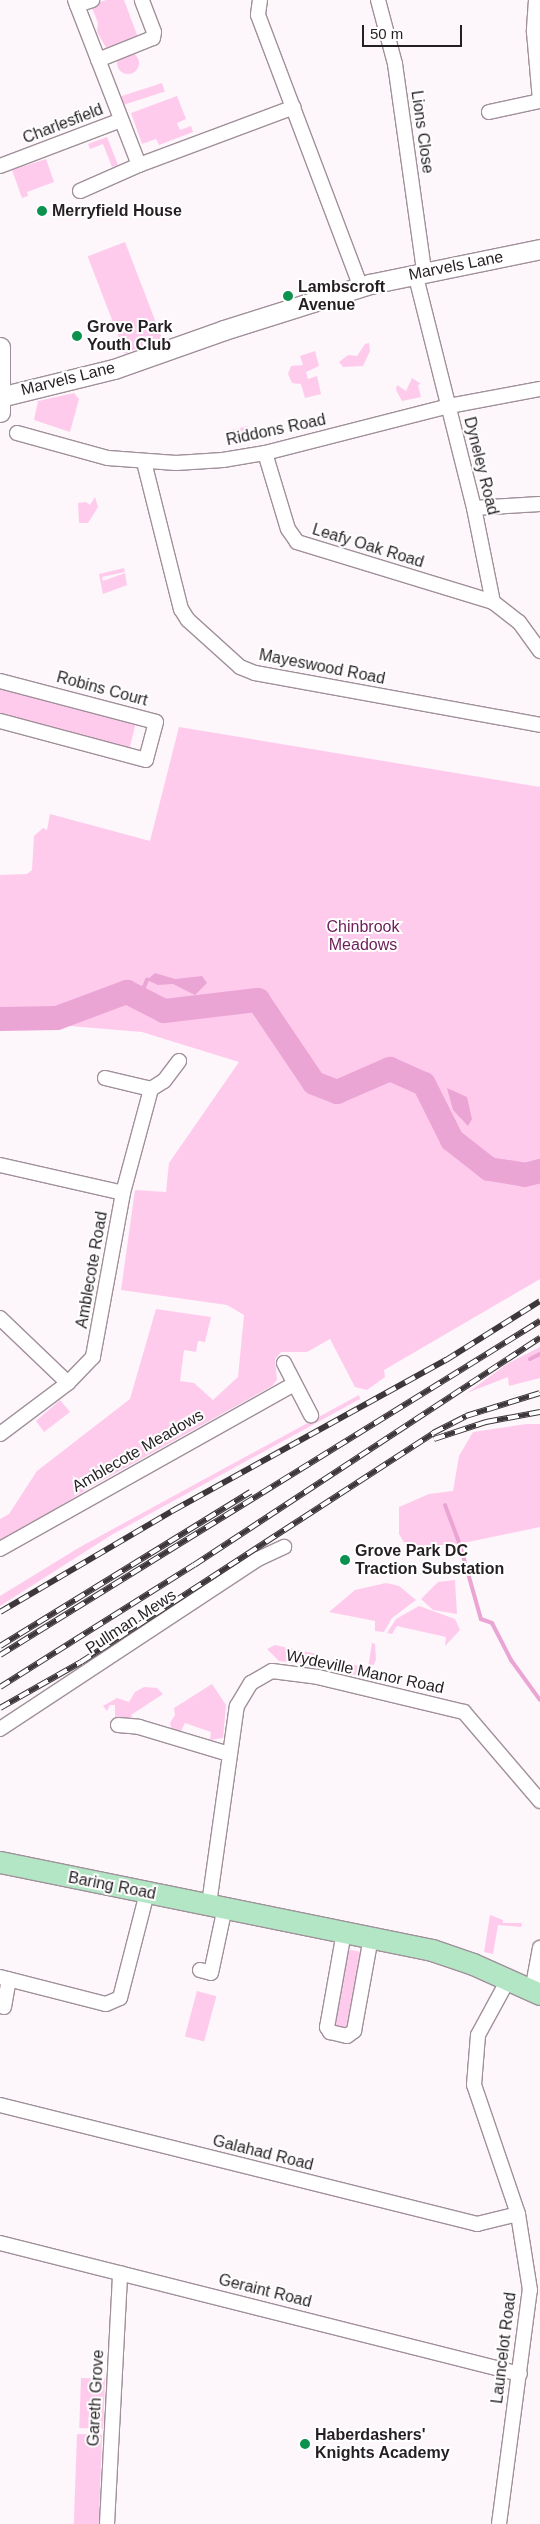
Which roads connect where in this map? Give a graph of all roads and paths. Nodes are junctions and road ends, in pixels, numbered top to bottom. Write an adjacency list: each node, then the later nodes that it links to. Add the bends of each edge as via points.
1 (92, 0): 6 (street)
2 (142, 0): 7 (street, via 154,32 153,38)
3 (260, 0): 9 (street, via 258,15)
4 (378, 0): 16 (street, Lions Close, via 395,64)
5 (536, 0): 8 (street, via 534,32)
6 (76, 3): 7 (street)
7 (98, 60): 11 (street)
8 (540, 101): 10 (street)
9 (294, 107): 12 (street); 17 (street)
10 (489, 112)
11 (121, 120): 12 (street, Charlesfield); 13 (street, Charlesfield)
12 (139, 165): 14 (street)
13 (0, 166)
14 (80, 191)
15 (540, 249): 16 (street, Marvels Lane)
16 (420, 272): 17 (street, Marvels Lane); 21 (street, Dyneley Road)
17 (361, 287): 20 (street, Marvels Lane, via 114,369)
18 (0, 347): 20 (street)
19 (540, 389): 21 (street, Riddons Road)
20 (0, 402)
21 (449, 406): 23 (street, Riddons Road); 26 (street, Dyneley Road)
22 (17, 433): 24 (street, Riddons Road, via 108,458)
23 (265, 453): 24 (street, Riddons Road, via 213,460); 27 (street, Leafy Oak Road, via 288,529 297,542)
24 (144, 462): 31 (street, Mayeswood Road, via 181,609 188,620 240,666 254,673)
25 (540, 504): 26 (street)
26 (474, 508): 27 (street, Dyneley Road)
27 (493, 602): 28 (street, via 519,622)
28 (540, 651)
29 (0, 680): 30 (street, Robins Court, via 156,722 146,760)
30 (0, 721)
31 (540, 726)
32 (179, 1061): 34 (street, via 164,1081)
33 (105, 1078): 34 (street)
34 (151, 1089): 36 (street)
35 (0, 1165): 36 (street, Amblecote Road)
36 (124, 1193): 39 (street, Amblecote Road, via 95,1352 90,1363)
37 (0, 1318): 39 (street)
38 (284, 1362): 40 (street)
39 (68, 1383): 42 (street, Amblecote Road)
40 (294, 1384): 41 (street); 44 (street, Amblecote Meadows)
41 (311, 1414)
42 (0, 1434)
43 (284, 1547): 46 (street, Pullman Mews, via 258,1559)
44 (0, 1549)
45 (118, 1725): 47 (street, via 139,1727)
46 (0, 1730)
47 (229, 1754): 48 (street, Wydeville Manor Road, via 236,1706 243,1693 251,1683 272,1671 290,1672 464,1712); 51 (street, Wydeville Manor Road)
48 (540, 1800)
49 (0, 1862): 50 (main road, Baring Road)
50 (146, 1893): 51 (main road, Baring Road); 56 (street, via 122,2002 106,2004)
51 (217, 1905): 52 (main road, Baring Road); 55 (street)
52 (344, 1932): 53 (main road, Baring Road); 53 (street, via 327,2027 330,2032 347,2036 354,2031)
53 (371, 1937): 57 (main road, Baring Road, via 450,1955)
54 (540, 1948): 58 (street)
55 (211, 1972)
56 (5, 1978): 59 (street)
57 (508, 1980): 58 (main road, Baring Road); 61 (street, Launcelot Road, via 478,2035 474,2085)
58 (536, 1993)
59 (4, 2007)
60 (0, 2105): 61 (street, Galahad Road, via 477,2224)
61 (518, 2214): 64 (street, Launcelot Road, via 530,2290)
62 (0, 2243): 63 (street, Geraint Road)
63 (120, 2273): 64 (street, Geraint Road); 65 (street, Gareth Grove)
64 (520, 2374): 66 (street, Launcelot Road)
65 (107, 2524)
66 (498, 2524)

